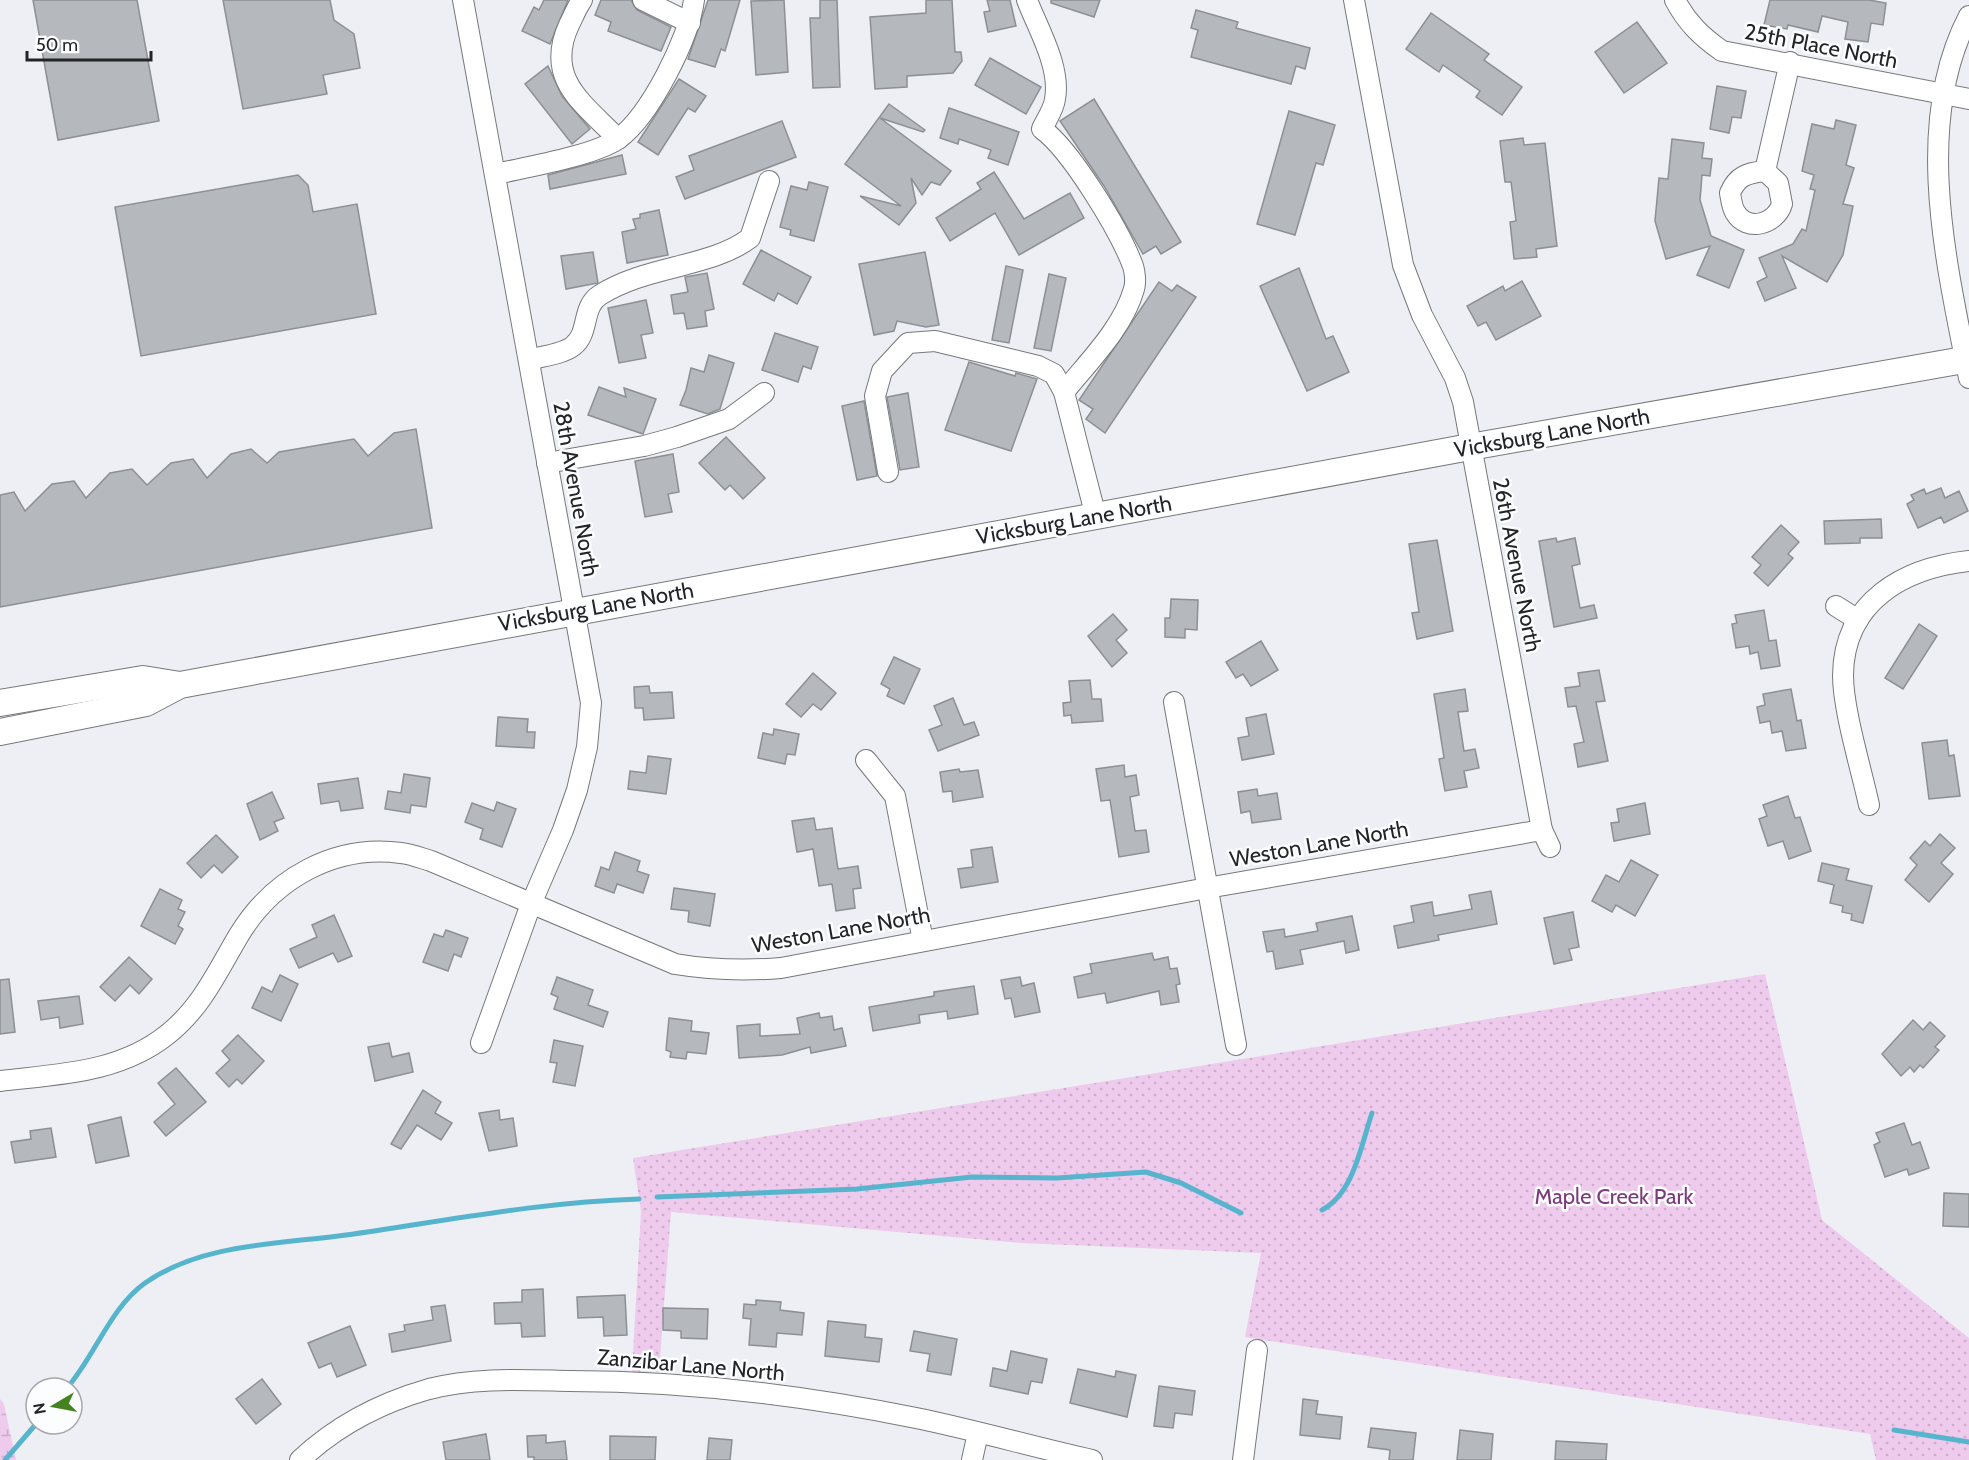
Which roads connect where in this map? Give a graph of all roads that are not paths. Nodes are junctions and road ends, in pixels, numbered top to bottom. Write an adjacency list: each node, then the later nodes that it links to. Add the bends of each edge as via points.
1 (463, 0): 15 (street, 28th Avenue North)
2 (582, 0): 13 (street, via 561,43 564,76 572,90)
3 (643, 0): 9 (street)
4 (693, 0): 9 (street)
5 (1027, 0): 19 (street, via 1054,76 1055,99 1041,129 1054,138 1104,211 1134,268 1134,288 1113,330)
6 (1354, 0): 21 (street, 26th Avenue North, via 1403,265 1422,315 1455,378)
7 (1675, 0): 10 (street, 25th Place North, via 1698,34 1722,51)
8 (1969, 16): 11 (street)
9 (690, 23): 13 (street, via 651,99)
10 (1790, 62): 11 (street, 25th Place North); 14 (street)
11 (1945, 95): 12 (street, 25th Place North); 18 (street, via 1937,171 1942,222)
12 (1969, 99)
13 (618, 139): 15 (street, via 598,148)
14 (1765, 171)
15 (496, 174): 17 (street, 28th Avenue North)
16 (770, 181): 17 (street, via 750,238 725,253 657,270 599,296 591,304 579,340 571,348)
17 (529, 360): 22 (street, 28th Avenue North)
18 (1968, 366): 21 (main road, Vicksburg Lane North)
19 (1064, 392): 23 (street, via 1054,374 1038,366 935,341 908,343 882,371 875,396); 24 (street)
20 (764, 393): 22 (street, via 729,419 677,437)
21 (1470, 447): 24 (main road, Vicksburg Lane North); 35 (street, 26th Avenue North)
22 (546, 463): 27 (street, 28th Avenue North)
23 (888, 472)
24 (1096, 517): 27 (main road, Vicksburg Lane North)
25 (1969, 561): 28 (street, via 1920,570 1894,582)
26 (1836, 606): 28 (street)
27 (574, 611): 29 (main road, Vicksburg Lane North); 37 (street, 28th Avenue North, via 591,703 587,747 563,830)
28 (1858, 620): 34 (street, via 1847,647 1843,675)
29 (180, 685): 31 (main road, Vicksburg Lane North, via 143,679); 32 (main road, Vicksburg Lane North, via 146,703)
30 (1174, 702): 36 (street)
31 (0, 703)
32 (0, 732)
33 (866, 760): 38 (street, via 895,796)
34 (1869, 805)
35 (1546, 839): 36 (street, Weston Lane North)
36 (1207, 888): 38 (street, Weston Lane North); 40 (street)
37 (531, 904): 38 (street, Weston Lane North, via 675,964 710,970 781,968); 39 (street, 28th Avenue North); 41 (street, Weston Lane North, via 431,861 401,853 369,852 308,868 281,885 258,907 193,1012 168,1035 139,1054 105,1067)
38 (923, 941)
39 (481, 1043)
40 (1236, 1045)
41 (0, 1081)
42 (1257, 1350): 47 (street)
43 (978, 1433): 44 (street, Zanzibar Lane North, via 850,1406 682,1384 472,1382 430,1389 390,1402 351,1420); 45 (street); 46 (street, Zanzibar Lane North)
44 (300, 1460)
45 (972, 1460)
46 (1092, 1460)
47 (1243, 1460)

